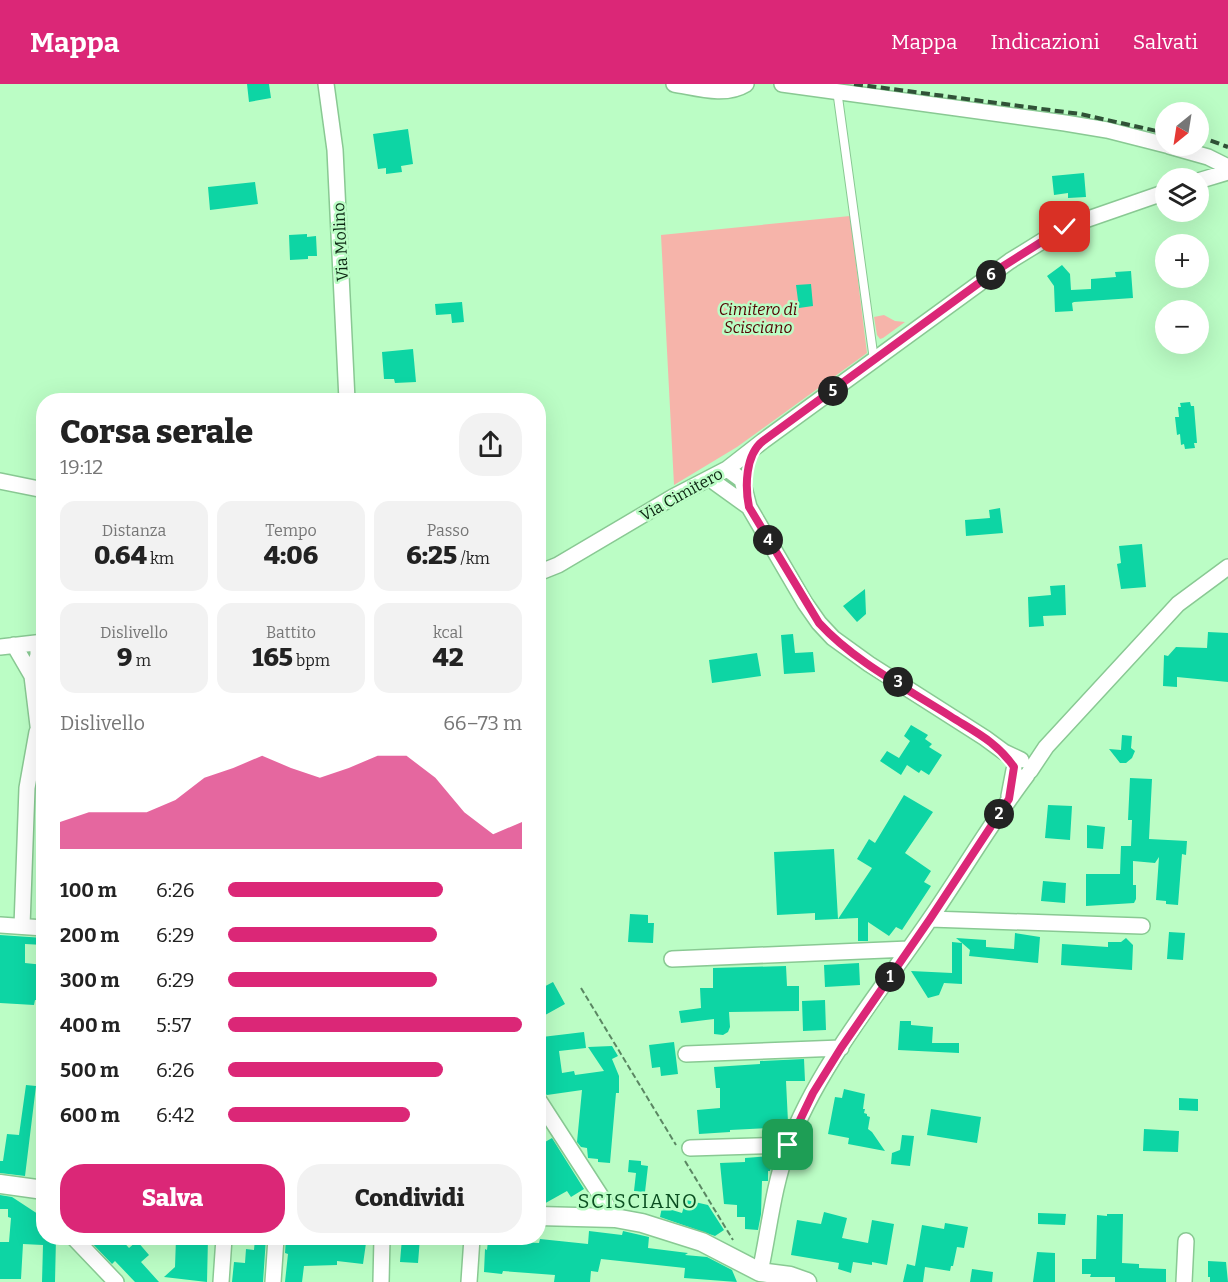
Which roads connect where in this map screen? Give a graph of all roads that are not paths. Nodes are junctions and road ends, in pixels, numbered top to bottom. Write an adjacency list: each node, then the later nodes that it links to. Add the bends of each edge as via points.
1 (326, 84): 13 (street, Via Molino, via 335,150)
2 (674, 84): 3 (street, via 718,91 731,91)
3 (746, 84)
4 (782, 84): 5 (street)
5 (837, 89): 6 (street, via 1107,130); 12 (lane)
6 (1155, 142)
7 (1205, 156): 8 (street)
8 (1228, 167)
9 (1228, 172): 10 (street)
10 (1209, 178)
11 (1155, 196): 12 (street, Via Cimitero, via 1065,227 1010,261)
12 (874, 362): 14 (street, Via Cimitero)
13 (347, 393)
14 (758, 445): 15 (street, Via Cimitero); 19 (street, via 748,467)
15 (727, 470): 16 (street, Via Cimitero); 19 (street, via 742,480)
16 (710, 478): 20 (street); 22 (street, Via Cimitero)
17 (0, 481): 18 (street)
18 (36, 488)
19 (745, 491): 20 (street)
20 (749, 507): 29 (street, via 805,603 833,638 985,738)
21 (1228, 567): 29 (street, via 1178,604 1046,747)
22 (546, 570)
23 (36, 643): 24 (street)
24 (7, 646): 26 (street)
25 (36, 662): 26 (street)
26 (32, 676): 27 (street)
27 (36, 721)
28 (36, 738): 32 (street, via 27,788)
29 (1022, 767): 30 (street, via 1009,799)
30 (930, 919): 33 (street); 35 (street)
31 (0, 925): 32 (street)
32 (22, 926): 34 (street)
33 (1142, 926)
34 (36, 927)
35 (909, 949): 36 (street); 37 (street)
36 (672, 958)
37 (841, 1048): 38 (street); 40 (street)
38 (686, 1054)
39 (546, 1111): 45 (street)
40 (788, 1145): 41 (street); 52 (street)
41 (684, 1152)
42 (0, 1184): 43 (street)
43 (36, 1189)
44 (546, 1216): 45 (street)
45 (615, 1218): 52 (street, via 702,1242)
46 (1186, 1241): 59 (street)
47 (81, 1245): 53 (street)
48 (224, 1245): 54 (street)
49 (276, 1245): 55 (street)
50 (382, 1245): 56 (street)
51 (472, 1245): 57 (street)
52 (755, 1273): 58 (street, via 790,1276)
53 (116, 1282)
54 (221, 1282)
55 (273, 1282)
56 (381, 1282)
57 (469, 1282)
58 (807, 1282)
59 (1184, 1282)

